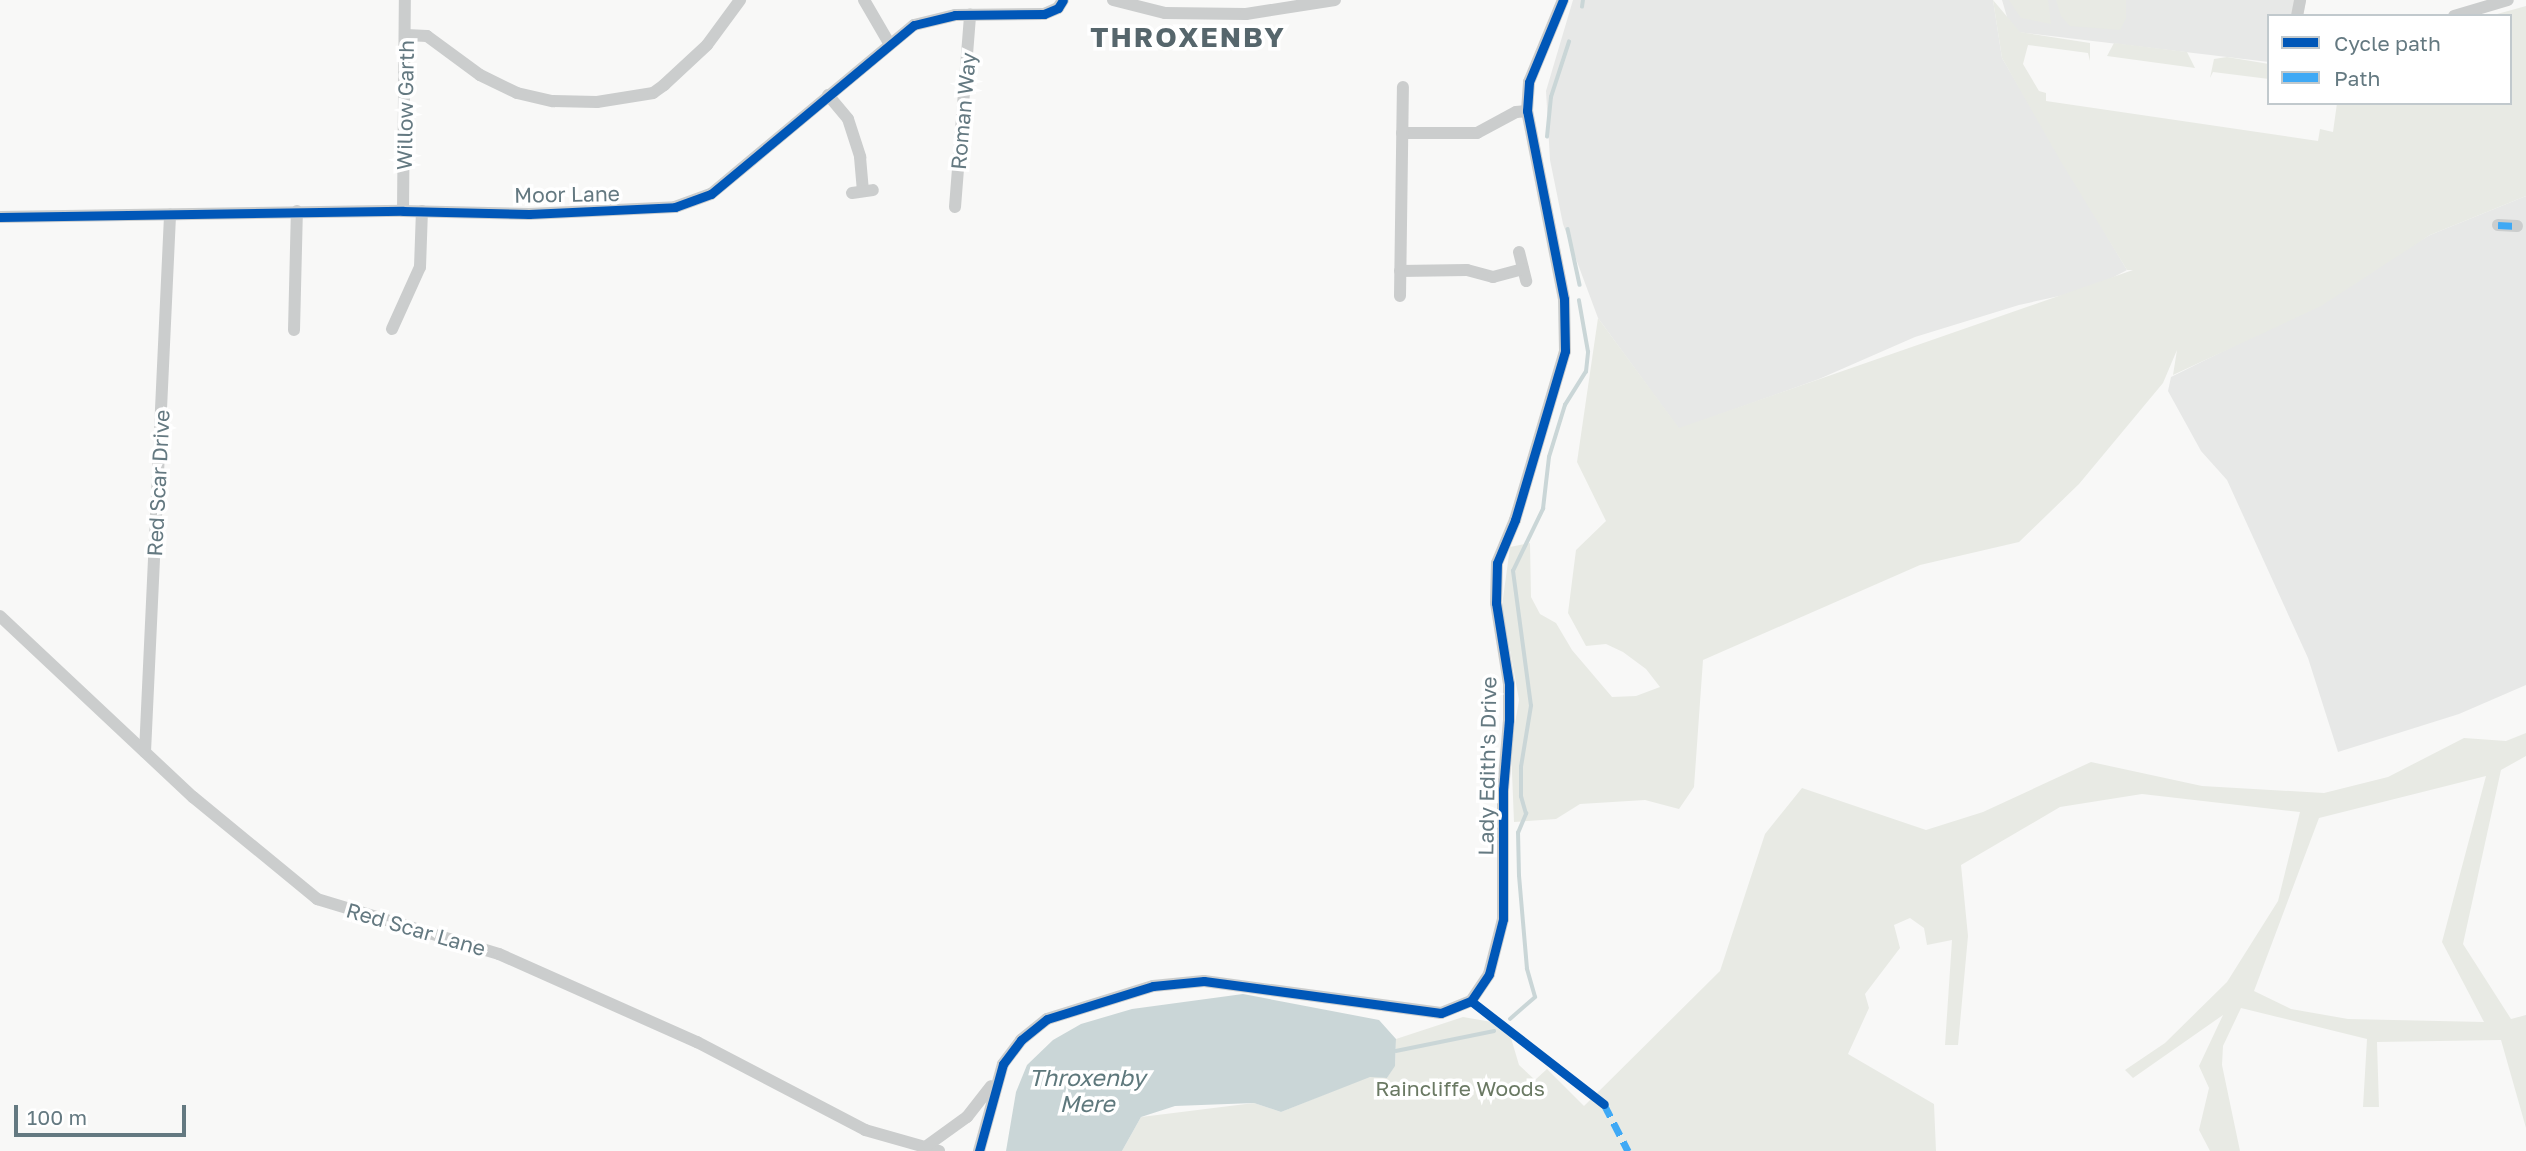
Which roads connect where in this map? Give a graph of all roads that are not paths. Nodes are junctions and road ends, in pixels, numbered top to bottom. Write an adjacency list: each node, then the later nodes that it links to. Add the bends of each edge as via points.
1 (405, 0): 12 (street, Willow Garth)
2 (740, 0): 12 (street, via 707,46 653,93 597,102 553,101 517,93 488,79 427,36)
3 (864, 0): 13 (street)
4 (1063, 0): 11 (street, Moor Lane, via 1044,14)
5 (1113, 0): 9 (street, via 1165,13)
6 (1335, 0): 9 (street, via 1246,14)
7 (2508, 0): 10 (street)
8 (1559, 1): 16 (street, Lady Edith's Drive, via 1529,82)
9 (1189, 6)
10 (2461, 14)
11 (970, 15): 13 (street, Moor Lane, via 935,18); 19 (street, Roman Way)
12 (406, 35): 21 (street, Willow Garth)
13 (890, 43): 15 (street, Moor Lane)
14 (1402, 87): 17 (street)
15 (828, 95): 18 (street, via 848,119 860,157); 22 (street, Moor Lane, via 696,203 573,213)
16 (1527, 111): 17 (street, via 1477,132); 34 (street, Lady Edith's Drive, via 1566,319 1559,377 1496,563 1509,720 1503,790 1503,919 1489,974 1471,1001 1441,1013 1223,981 1153,986 1047,1019 1012,1051)
17 (1402, 133): 28 (street)
18 (863, 191)
19 (955, 209)
20 (296, 211): 21 (street, Moor Lane); 23 (street, Moor Lane); 31 (street)
21 (403, 211): 22 (street, Moor Lane)
22 (422, 211): 30 (street, via 420,267)
23 (170, 215): 24 (street, Moor Lane); 33 (street, Red Scar Drive)
24 (0, 217)
25 (2498, 225): 26 (street)
26 (2517, 226)
27 (1518, 252): 28 (street, via 1525,275)
28 (1400, 271): 29 (street)
29 (1400, 296)
30 (392, 329)
31 (294, 330)
32 (0, 616): 33 (street, Red Scar Lane)
33 (145, 752): 35 (street, Red Scar Lane, via 317,899 499,954 697,1042 865,1130)
34 (995, 1080): 35 (street, via 967,1117); 36 (street, Lady Edith's Drive)
35 (934, 1148)
36 (979, 1151)

